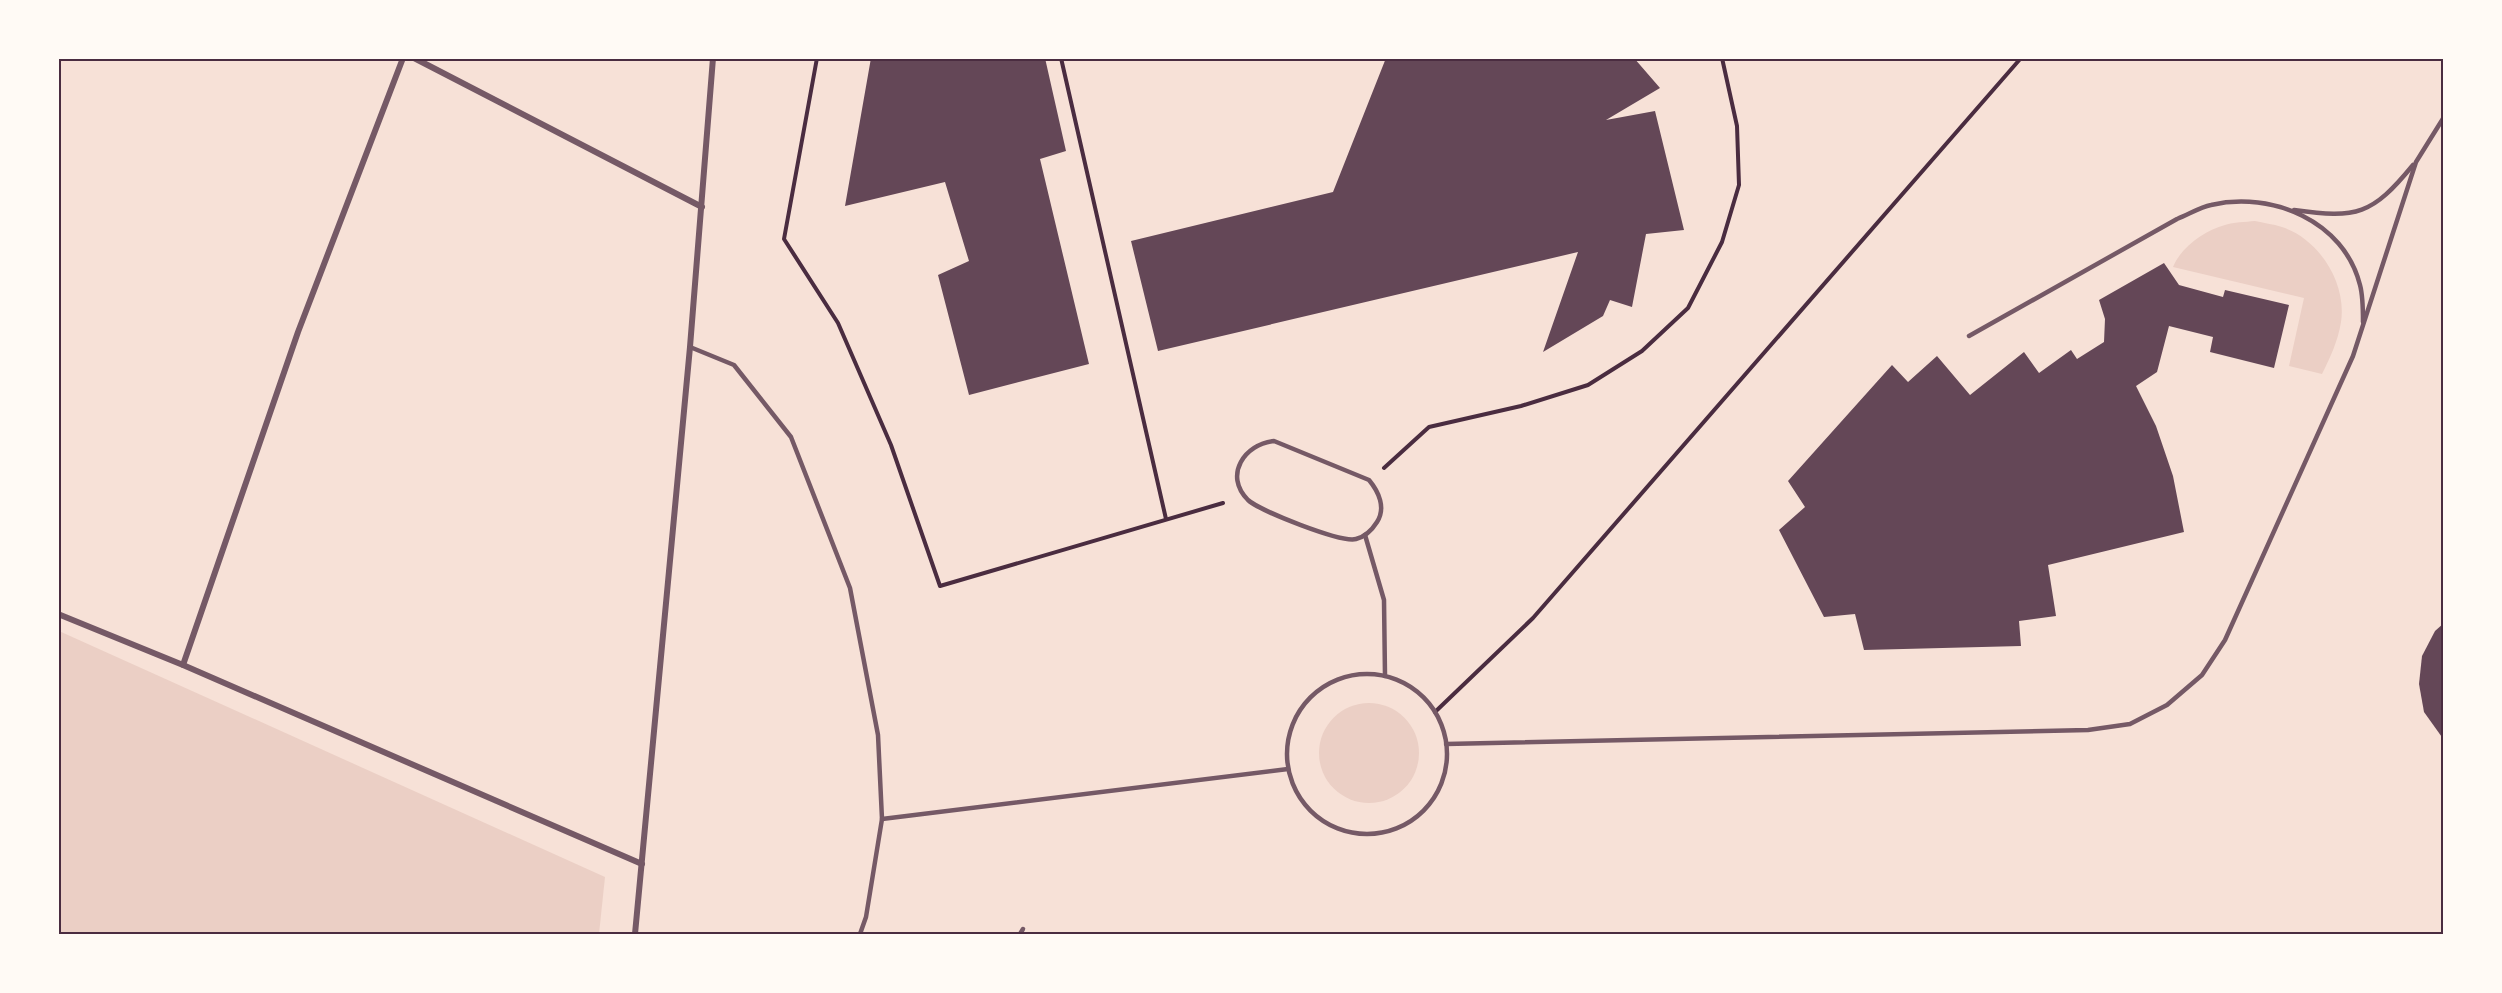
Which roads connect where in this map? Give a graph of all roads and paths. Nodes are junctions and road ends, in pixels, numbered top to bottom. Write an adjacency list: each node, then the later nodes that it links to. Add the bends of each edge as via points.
1 (403, 58): 20 (street, via 298,332)
2 (414, 58): 10 (street)
3 (713, 58): 10 (street)
4 (816, 58): 17 (path, via 784,239 838,323 891,445 940,586)
5 (1061, 58): 17 (path)
6 (1722, 58): 15 (path, via 1737,126 1738,185 1722,242 1688,308 1642,351 1588,385 1430,428)
7 (2020, 58): 22 (path, via 1533,618)
8 (2444, 117): 9 (lane)
9 (2416, 162): 11 (lane, via 2378,202 2360,211 2331,215); 14 (lane)
10 (702, 207): 13 (street)
11 (2288, 209): 12 (lane, via 2252,200 2210,205 2177,219); 14 (lane, via 2321,225 2346,252 2361,285 2363,321)
12 (1969, 336)
13 (690, 347): 25 (lane, via 734,365 791,437 850,588 878,735); 26 (street)
14 (2353, 356): 23 (lane, via 2224,640 2202,675 2167,705 2130,724 2088,730)
15 (1370, 480): 16 (lane, via 1285,444 1264,442 1240,462 1239,483); 18 (lane, via 1381,509 1379,519)
16 (1245, 496): 17 (path); 18 (lane, via 1259,507 1335,538 1356,539)
17 (1166, 519)
18 (1365, 535): 21 (lane, via 1384,600)
19 (58, 614): 20 (street)
20 (183, 665): 26 (street)
21 (1385, 676): 22 (lane, via 1418,691); 24 (lane, via 1365,673 1338,679 1314,693 1297,715 1291,732)
22 (1436, 712): 23 (lane)
23 (1446, 744): 24 (lane, via 1448,760 1442,785 1428,807 1408,823 1384,832 1359,834 1334,827 1313,813 1297,793)
24 (1288, 769): 25 (lane)
25 (882, 819): 28 (lane)
26 (642, 864): 27 (street)
27 (635, 934)
28 (860, 934)

